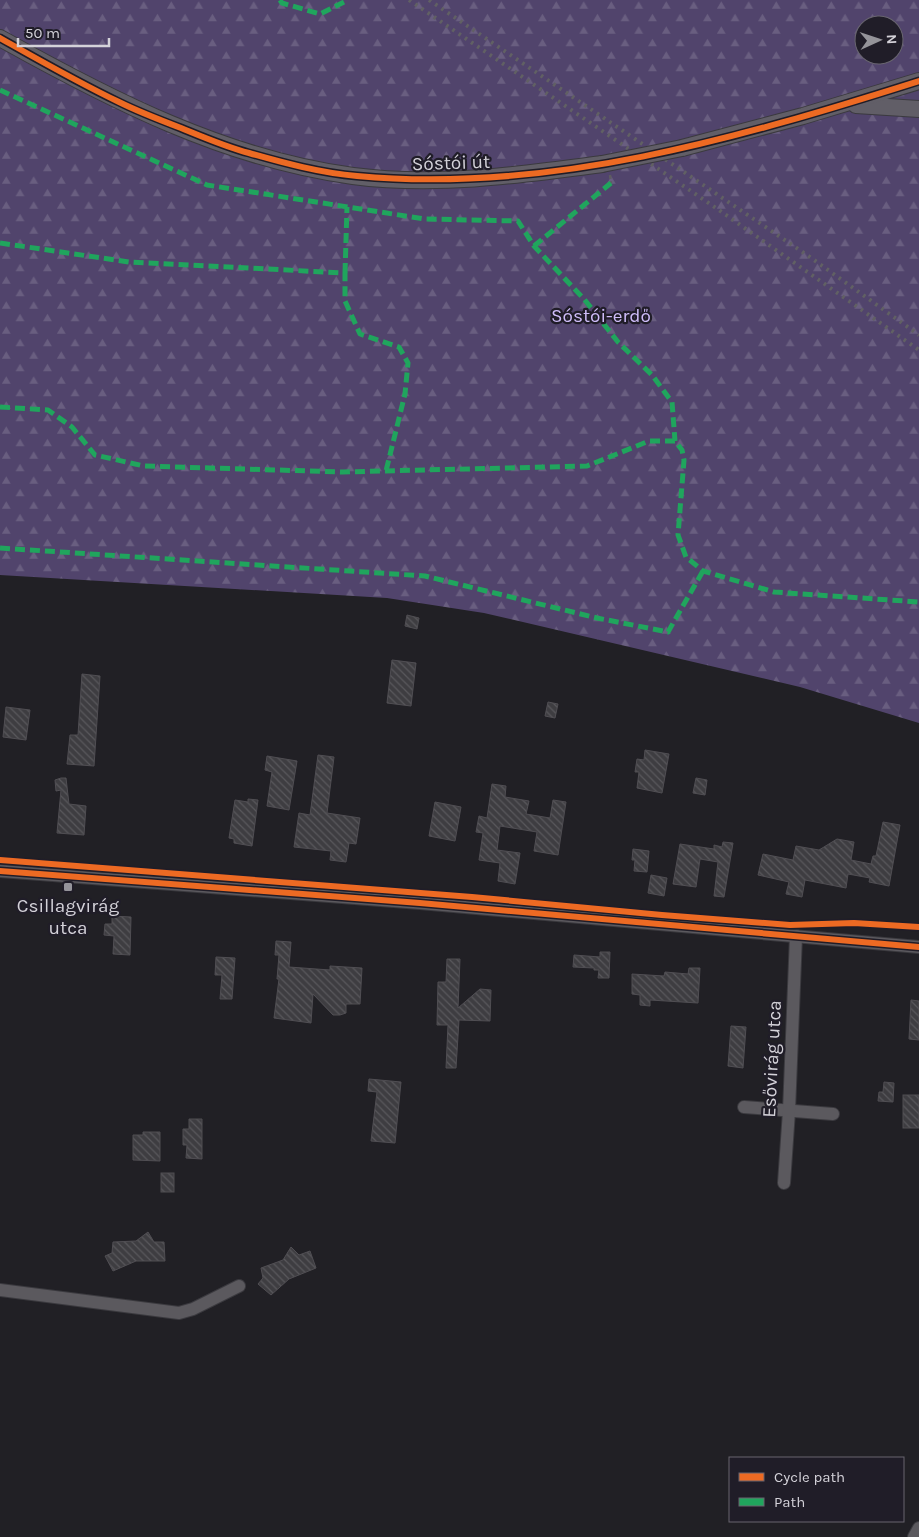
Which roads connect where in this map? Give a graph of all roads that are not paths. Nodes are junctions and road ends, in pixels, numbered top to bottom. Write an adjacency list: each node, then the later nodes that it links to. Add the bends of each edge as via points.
1 (0, 38): 3 (main road, Sóstói út, bridge, via 92,88 215,142 316,170 355,176 456,179 602,164 682,148)
2 (919, 81): 3 (main road, Sóstói út)
3 (841, 105): 4 (main road)
4 (919, 109)
5 (0, 871): 6 (street)
6 (796, 936): 7 (street); 9 (street, Esővirág utca)
7 (919, 947)
8 (744, 1107): 9 (street)
9 (789, 1111): 10 (street); 11 (street, Esővirág utca)
10 (833, 1114)
11 (784, 1183)
12 (239, 1286): 13 (street, via 179,1314)
13 (0, 1290)
14 (919, 1528): 15 (street)
15 (914, 1537)

